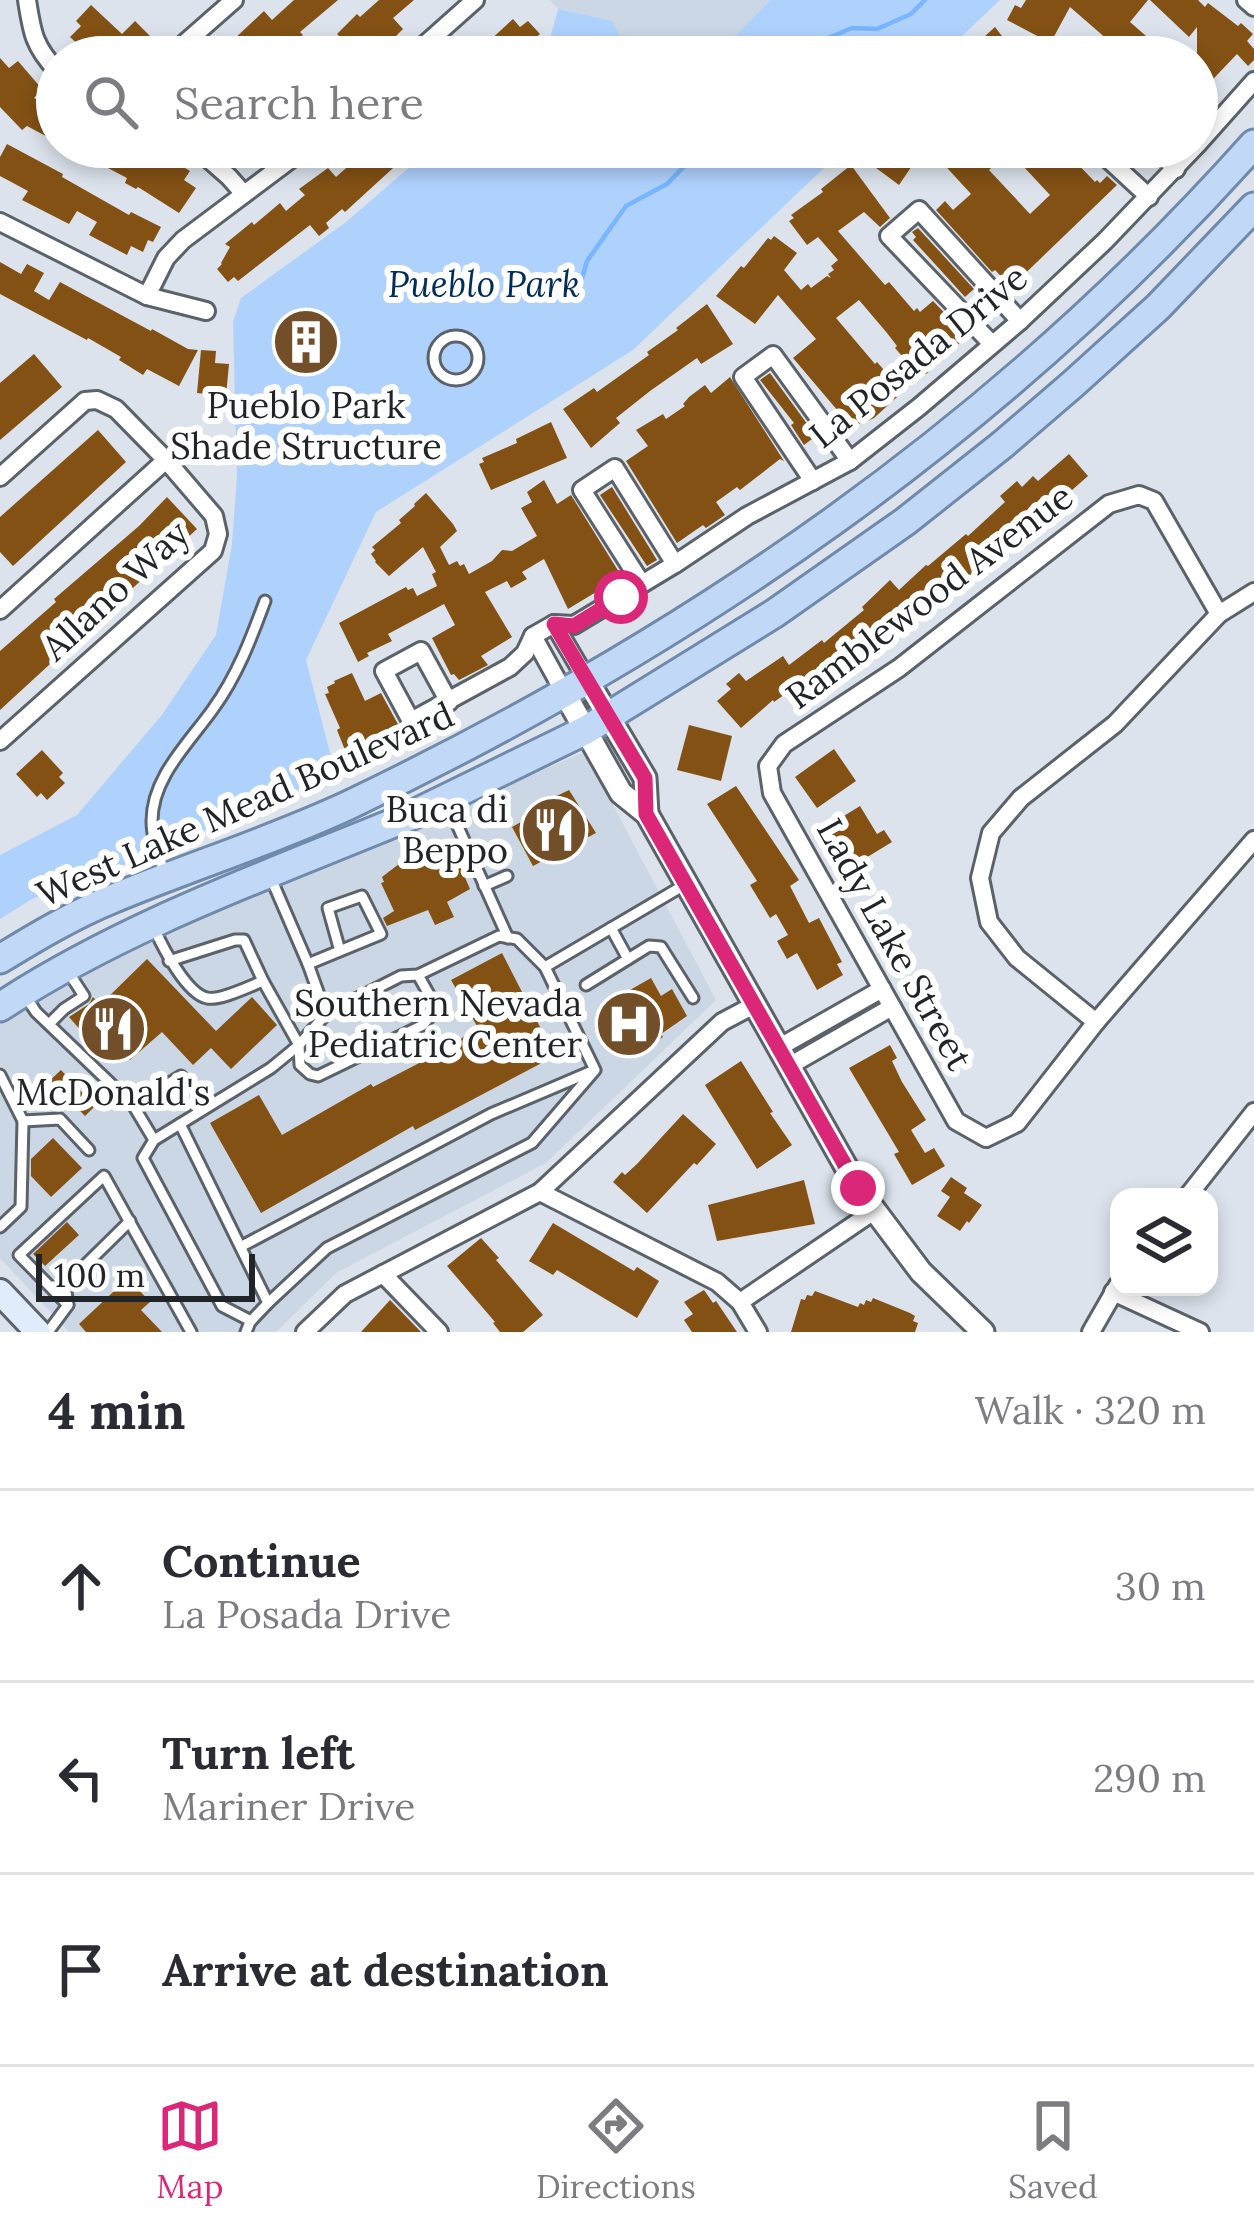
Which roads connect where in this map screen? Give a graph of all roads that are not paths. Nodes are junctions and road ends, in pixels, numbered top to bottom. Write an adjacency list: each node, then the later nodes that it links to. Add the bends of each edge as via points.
1 (27, 0): 8 (street)
2 (234, 0): 6 (street)
3 (475, 0): 7 (street)
4 (1246, 0): 5 (street)
5 (1254, 7)
6 (193, 36)
7 (435, 36)
8 (36, 44)
9 (1254, 82): 10 (street, La Posada Drive)
10 (1218, 122)
11 (1254, 144): 37 (main road, West Lake Mead Boulevard, via 1131,273 976,414 752,579)
12 (219, 168): 16 (street)
13 (279, 168): 16 (street)
14 (1118, 168): 17 (street)
15 (1176, 169): 17 (street, La Posada Drive)
16 (244, 194): 20 (street, via 183,240)
17 (1149, 197): 22 (street, La Posada Drive)
18 (1254, 207): 39 (main road, West Lake Mead Boulevard, via 1158,307 907,521)
19 (0, 222): 20 (street)
20 (147, 296): 21 (street)
21 (206, 311)
22 (1020, 321): 23 (street, La Posada Drive); 23 (street, via 919,210 889,236)
23 (992, 344): 26 (street, La Posada Drive)
24 (436, 370): 24 (lane, via 467,377 477,367 475,346 456,335 444,340)
25 (166, 460): 27 (street, via 116,409 85,401); 33 (street); 40 (street, Allano Way, via 214,516 213,551)
26 (850, 461): 28 (street, La Posada Drive); 28 (street, via 773,355 743,377)
27 (0, 477)
28 (813, 481): 29 (street, La Posada Drive)
29 (675, 564): 30 (street, La Posada Drive); 30 (street, via 615,468 582,490)
30 (642, 584): 35 (street, La Posada Drive, via 574,626)
31 (1254, 592): 34 (street)
32 (265, 601): 46 (lane, via 234,676 154,801)
33 (0, 610)
34 (1219, 614): 41 (street, Ramblewood Avenue, via 1154,501 1139,495 1109,504 899,668 784,744); 68 (street, via 1115,724 1021,798 991,833 980,878 989,922 1017,958)
35 (554, 624): 36 (street, La Posada Drive); 37 (street)
36 (533, 636): 37 (street); 38 (street, La Posada Drive, via 510,667)
37 (576, 687): 39 (street); 46 (main road, West Lake Mead Boulevard, via 346,806)
38 (449, 701): 38 (street, La Posada Drive, via 421,651 384,671 411,721)
39 (597, 723): 42 (main road, West Lake Mead Boulevard); 47 (street, via 621,794 646,814)
40 (0, 741)
41 (768, 766): 62 (street, Lady Lake Street, via 772,793)
42 (445, 797): 44 (main road, West Lake Mead Boulevard); 48 (lane)
43 (1254, 840): 68 (street)
44 (269, 875): 49 (main road, West Lake Mead Boulevard); 56 (lane)
45 (507, 876): 48 (lane)
46 (166, 878): 53 (main road, West Lake Mead Boulevard)
47 (686, 884): 50 (lane); 65 (street)
48 (484, 886): 51 (lane)
49 (153, 925): 55 (lane); 58 (main road, West Lake Mead Boulevard)
50 (611, 928): 54 (lane); 57 (lane)
51 (508, 938): 57 (lane); 59 (lane)
52 (340, 951): 52 (lane, via 381,934 362,896 328,908); 56 (lane)
53 (0, 958)
54 (628, 959): 61 (lane); 63 (lane, via 661,947)
55 (169, 962): 60 (lane, via 209,998); 60 (lane, via 244,940)
56 (308, 964): 67 (lane)
57 (545, 967): 72 (lane)
58 (66, 968): 64 (main road, West Lake Mead Boulevard); 69 (lane, via 84,996)
59 (418, 975): 67 (lane); 70 (lane, via 431,998 423,1025 318,1076 301,1065)
60 (263, 981): 70 (lane)
61 (586, 985)
62 (881, 988): 66 (street, Lady Lake Street); 71 (street)
63 (693, 998)
64 (11, 1000): 69 (lane)
65 (754, 1005): 71 (street); 82 (street, via 722,1022)
66 (892, 1007): 68 (street, Lady Lake Street, via 956,1120 986,1138 1017,1124); 71 (street)
67 (326, 1014): 70 (lane)
68 (1096, 1022)
69 (49, 1024): 75 (lane)
70 (299, 1045): 78 (lane)
71 (783, 1057): 83 (street)
72 (595, 1070): 86 (lane, via 491,1114); 92 (lane, via 532,1143 327,1248)
73 (0, 1075): 77 (lane)
74 (181, 1076): 75 (lane)
75 (133, 1106): 79 (lane)
76 (1254, 1112): 81 (street)
77 (23, 1121): 80 (lane, via 60,1118); 85 (lane, via 21,1208)
78 (180, 1124): 79 (lane); 86 (lane)
79 (154, 1140): 94 (lane, via 142,1158 223,1306)
80 (89, 1150)
81 (1194, 1188)
82 (540, 1192): 87 (street); 91 (street, via 717,1282)
83 (874, 1211): 91 (street); 101 (street)
84 (130, 1221): 93 (lane, via 65,1285); 93 (lane, via 104,1176 19,1255); 97 (lane)
85 (0, 1226)
86 (242, 1246): 92 (lane)
87 (383, 1274): 98 (street, via 345,1294); 99 (street)
88 (0, 1292): 95 (main road)
89 (1111, 1296): 102 (street)
90 (1131, 1296): 103 (street)
91 (740, 1302): 100 (street)
92 (268, 1303): 94 (lane)
93 (68, 1305): 96 (lane)
94 (248, 1327)
95 (38, 1332)
96 (48, 1332)
97 (191, 1332)
98 (305, 1332)
99 (439, 1332)
100 (758, 1332)
101 (982, 1332)
102 (1091, 1332)
103 (1200, 1332)

